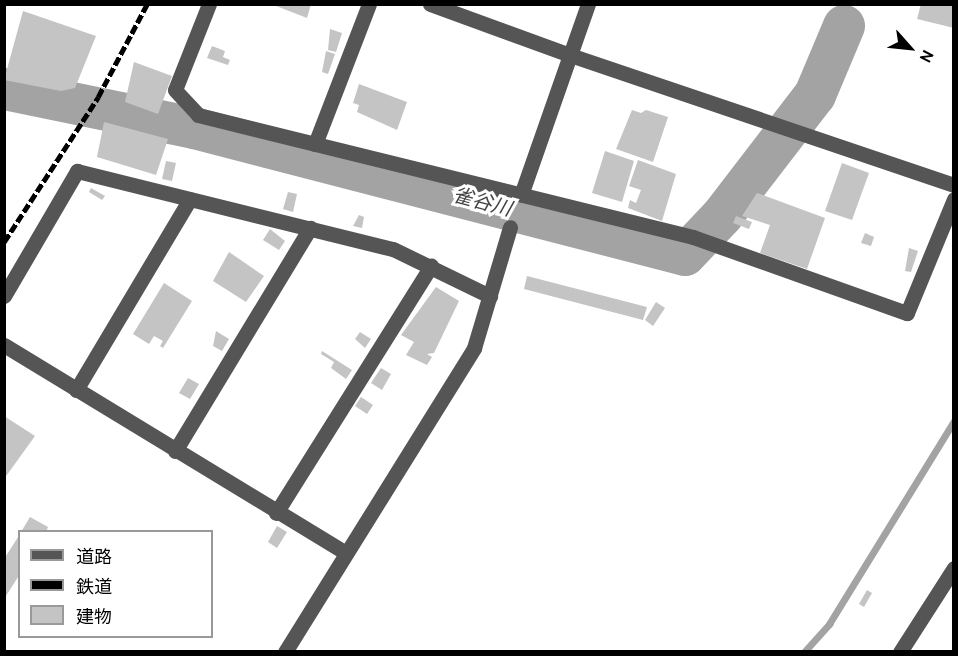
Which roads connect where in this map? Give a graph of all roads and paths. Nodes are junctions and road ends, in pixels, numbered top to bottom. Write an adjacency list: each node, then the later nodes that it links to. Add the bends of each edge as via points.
1 (209, 4): 6 (street, via 175,90 198,115)
2 (369, 4): 6 (street)
3 (430, 4): 5 (street)
4 (588, 4): 5 (street)
5 (570, 55): 7 (street); 8 (street)
6 (315, 144): 8 (street)
7 (954, 185)
8 (521, 195): 10 (street, via 693,237 908,313)
9 (190, 199): 12 (street); 14 (street, via 77,171); 17 (street)
10 (954, 199)
11 (510, 227): 15 (street)
12 (310, 228): 13 (street, via 393,249); 18 (street)
13 (431, 266): 15 (street); 19 (street)
14 (4, 296)
15 (490, 296): 20 (street, via 474,348)
16 (4, 345): 17 (street)
17 (76, 390): 18 (street)
18 (175, 451): 19 (street)
19 (276, 513): 20 (street)
20 (346, 553): 22 (street)
21 (954, 568): 23 (street)
22 (285, 651)
23 (900, 651)

